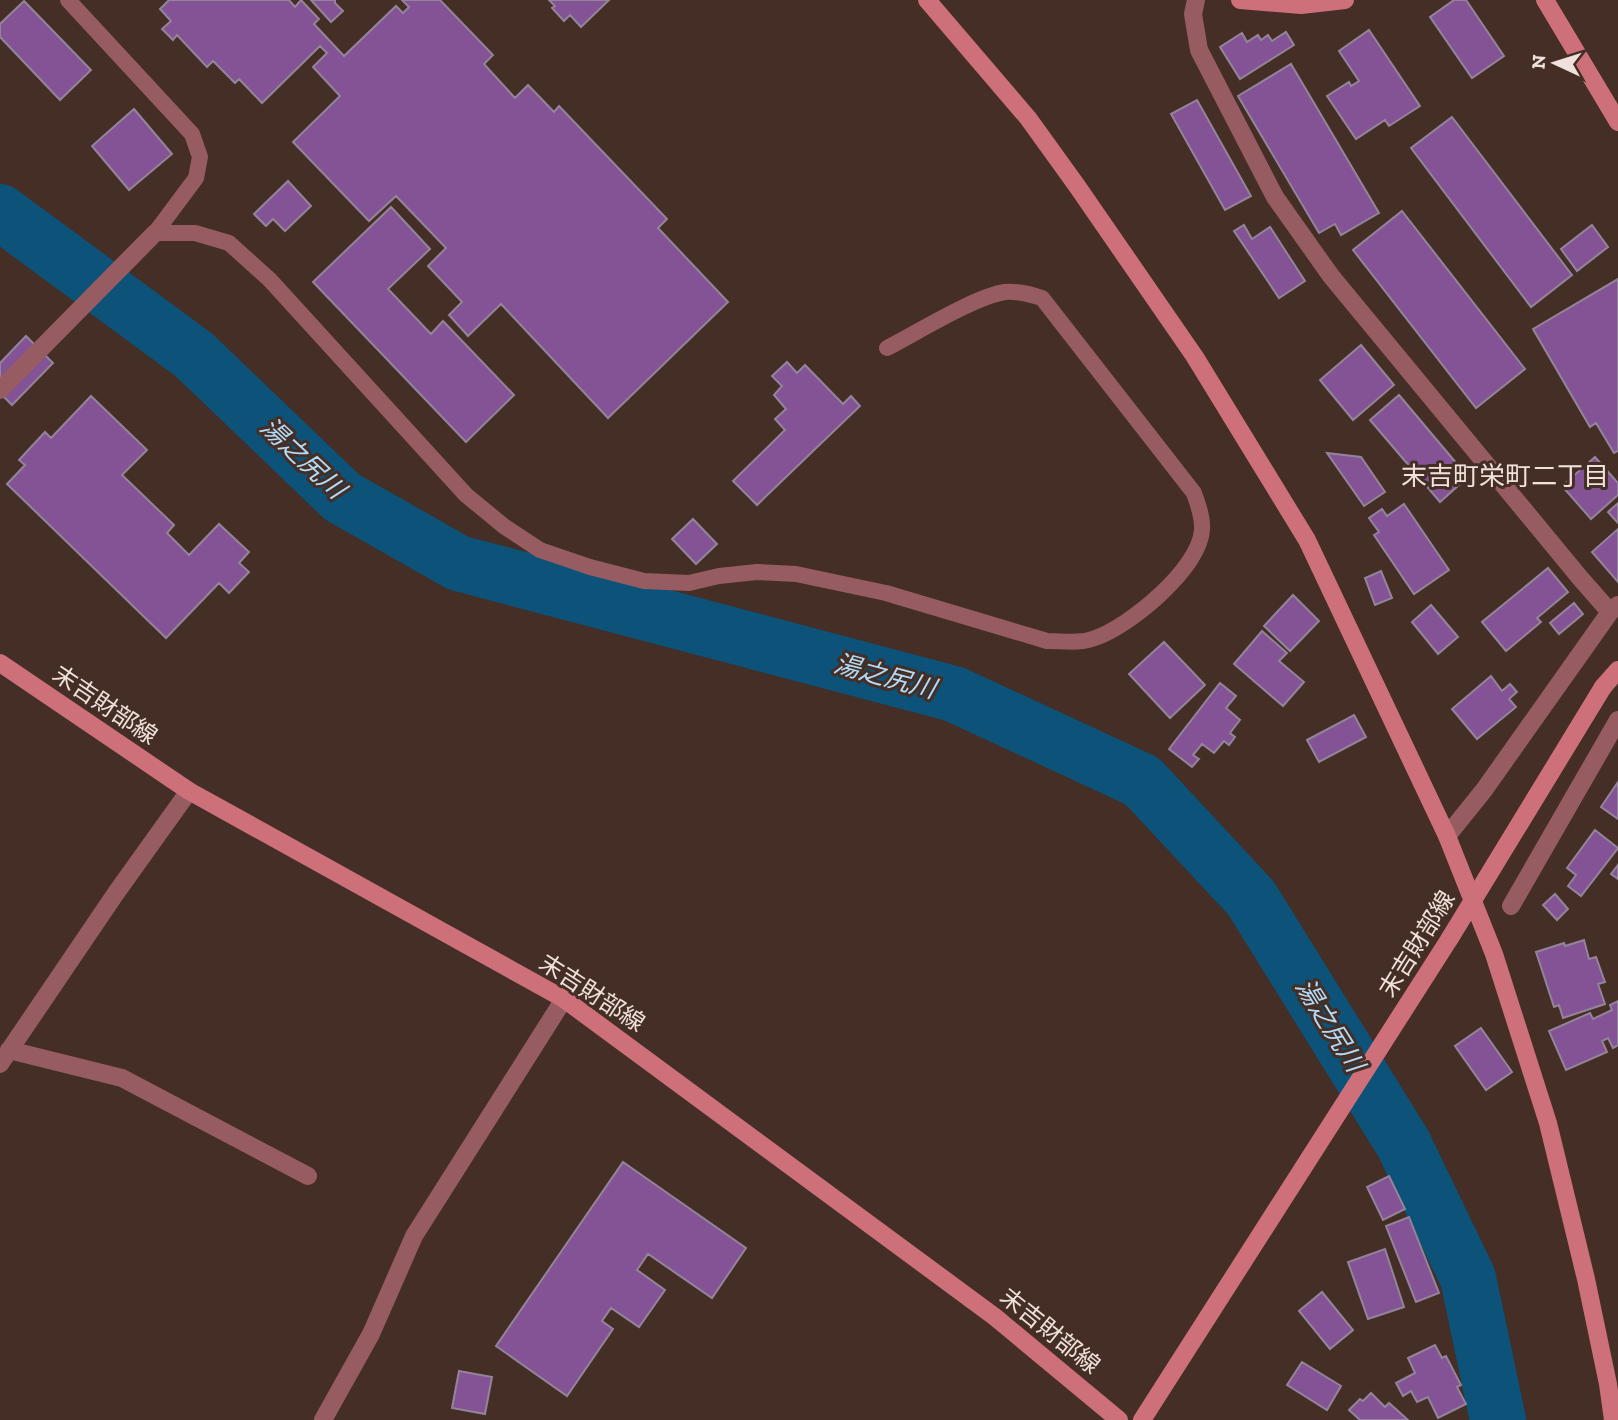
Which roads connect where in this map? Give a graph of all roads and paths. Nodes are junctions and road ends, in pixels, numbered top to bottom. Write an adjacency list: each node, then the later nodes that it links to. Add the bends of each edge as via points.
1 (68, 0): 8 (lane, via 192,134 200,157 196,178)
2 (927, 0): 16 (main road, via 1028,118 1195,357 1307,540)
3 (1196, 0): 11 (street, via 1199,50 1275,197 1331,276)
4 (1240, 0): 5 (main road, via 1301,5)
5 (1345, 0)
6 (1545, 0): 7 (main road)
7 (1618, 122)
8 (155, 233): 9 (lane, via 195,233 229,243 270,280 466,495 540,550 590,567 643,581 689,583 757,572 796,574 886,593 1047,641 1072,642 1111,632 1186,567 1202,531 1194,493 1042,298 1003,292); 10 (street)
9 (887, 348)
10 (0, 390)
11 (1614, 609): 16 (street)
12 (0, 663): 15 (main road, 末吉財部線)
13 (1618, 670): 24 (main road, 末吉財部線, bridge, via 1603,687 1450,938)
14 (1618, 720): 17 (street)
15 (189, 791): 18 (main road, 末吉財部線); 19 (street)
16 (1447, 836): 21 (main road, via 1494,954 1548,1123)
17 (1511, 906)
18 (564, 999): 22 (street, via 414,1236 371,1334); 23 (main road, 末吉財部線, via 995,1317)
19 (5, 1057): 20 (street, via 122,1078)
20 (308, 1176)
21 (1613, 1383): 25 (main road)
22 (323, 1420)
23 (1119, 1420)
24 (1142, 1420)
25 (1613, 1420)

